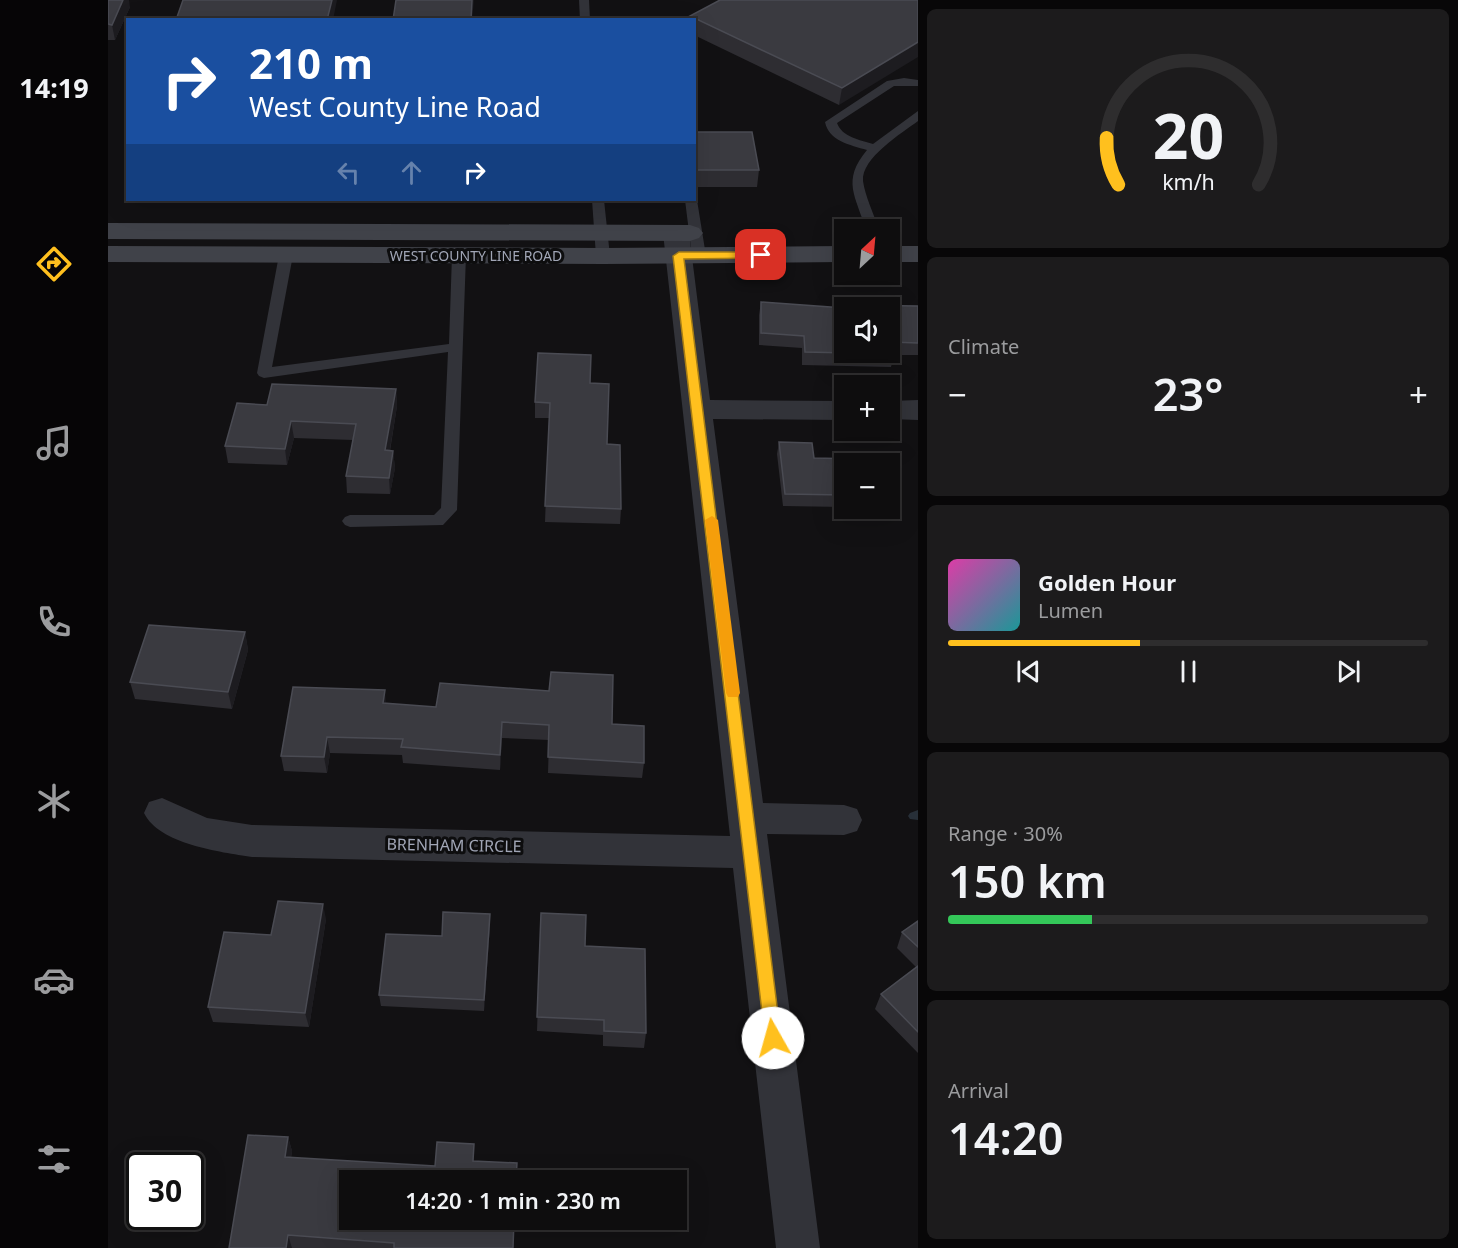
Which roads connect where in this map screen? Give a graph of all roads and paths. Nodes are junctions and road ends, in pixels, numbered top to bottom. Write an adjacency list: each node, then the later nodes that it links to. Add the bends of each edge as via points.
1 (584, 0): 2 (lane)
2 (585, 18)
3 (918, 83): 5 (lane, via 891,83 831,122 839,136)
4 (918, 115): 5 (lane)
5 (876, 149): 8 (lane, via 856,173)
6 (598, 201): 14 (lane)
7 (691, 201): 13 (lane)
8 (869, 219)
9 (108, 231): 14 (main road, WEST COUNTY LINE ROAD)
10 (900, 232): 11 (main road)
11 (918, 232)
12 (834, 233): 13 (main road, WEST COUNTY LINE ROAD)
13 (687, 244): 14 (main road, WEST COUNTY LINE ROAD); 15 (main road, WEST COUNTY LINE ROAD); 22 (street)
14 (602, 245): 20 (main road, WEST COUNTY LINE ROAD)
15 (834, 253)
16 (108, 254): 19 (main road, WEST COUNTY LINE ROAD)
17 (900, 254): 18 (main road)
18 (918, 254)
19 (286, 255): 20 (main road, WEST COUNTY LINE ROAD); 21 (lane, via 264,373)
20 (459, 255): 21 (lane)
21 (456, 347): 26 (lane, via 449,510 438,521)
22 (698, 409): 23 (street); 29 (street)
23 (834, 410)
24 (900, 410): 25 (street)
25 (918, 410)
26 (350, 521)
27 (162, 813): 29 (street, BRENHAM CIRCLE, via 201,833 252,841)
28 (844, 820): 29 (street, BRENHAM CIRCLE)
29 (749, 835): 30 (street)
30 (798, 1248)

